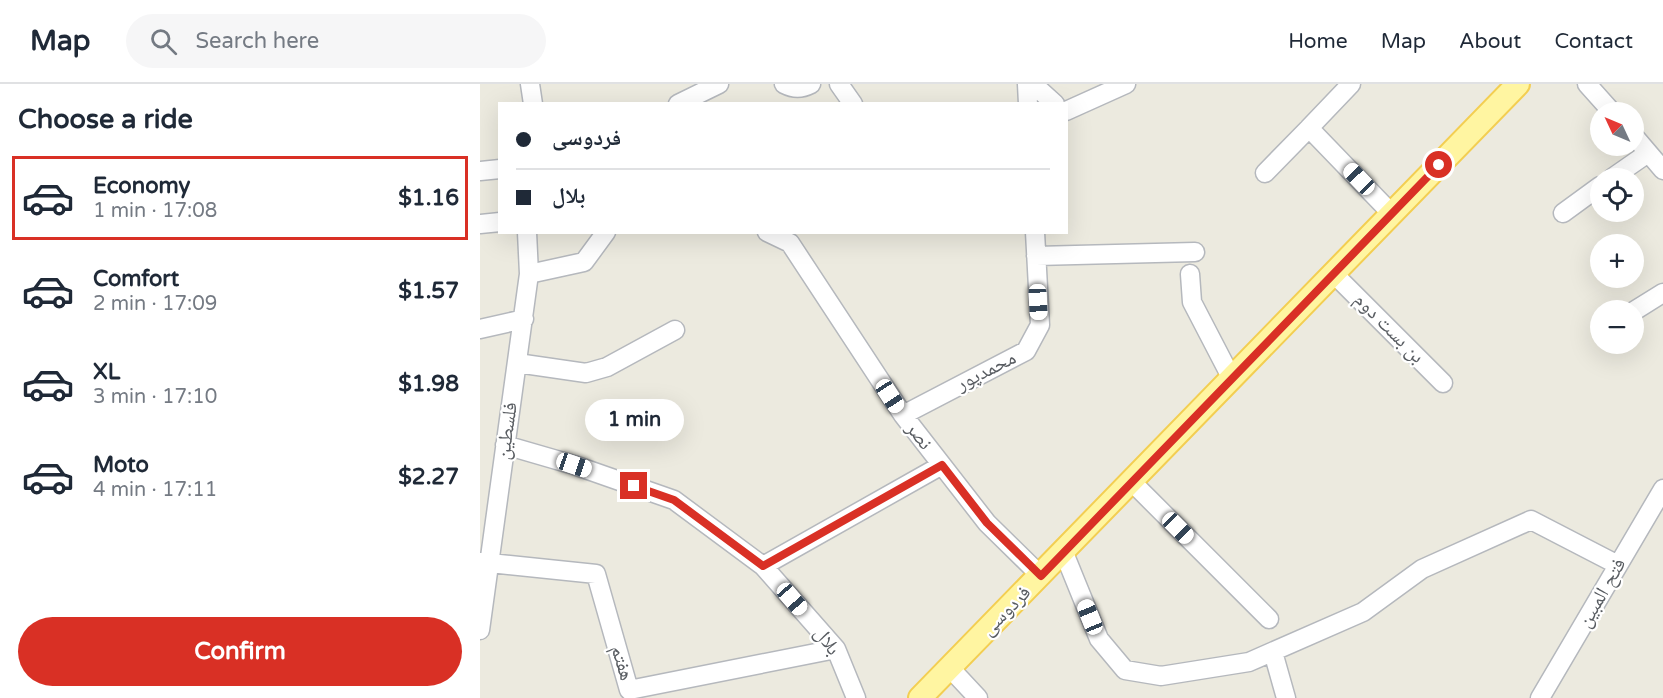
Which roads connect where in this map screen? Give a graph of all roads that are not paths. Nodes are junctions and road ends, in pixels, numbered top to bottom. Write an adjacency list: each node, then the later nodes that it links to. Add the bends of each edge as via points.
1 (530, 84): 12 (street)
2 (719, 84): 13 (street)
3 (784, 84): 4 (street, via 791,88)
4 (811, 84)
5 (839, 84): 14 (street)
6 (1028, 84): 15 (street)
7 (1034, 84): 16 (street)
8 (1126, 84): 18 (street)
9 (1351, 84): 19 (street)
10 (1518, 84): 29 (main road, فردوسی)
11 (1587, 84): 17 (street)
12 (533, 102)
13 (682, 102)
14 (852, 102)
15 (1028, 102)
16 (1053, 102)
17 (1603, 102)
18 (1068, 110)
19 (1309, 128): 26 (street); 29 (street)
20 (1644, 148): 21 (street)
21 (1648, 153): 22 (street); 24 (street)
22 (1626, 168)
23 (498, 170): 25 (street)
24 (1663, 170)
25 (480, 171)
26 (1265, 173)
27 (1590, 193): 28 (street)
28 (1563, 213)
29 (1392, 214): 40 (main road, فردوسی)
30 (498, 222): 31 (street)
31 (480, 224)
32 (527, 234): 38 (street, فلسطین)
33 (605, 234): 38 (street, via 584,262)
34 (772, 234): 49 (street, نصر, via 790,243)
35 (1035, 234): 37 (street, محمدپور)
36 (1195, 252): 37 (street)
37 (1036, 256): 49 (street, محمدپور, via 1040,325 1026,351)
38 (529, 274): 43 (street, فلسطین)
39 (1190, 274): 47 (street, via 1192,302)
40 (1334, 274): 47 (main road, فردوسی); 48 (street, بن بست دوم)
41 (1663, 293): 42 (street)
42 (1644, 305)
43 (524, 319): 44 (street); 46 (street, فلسطین)
44 (480, 329)
45 (675, 330): 46 (street, via 607,367 586,373)
46 (517, 363): 50 (street, فلسطین)
47 (1232, 379): 52 (main road, فردوسی)
48 (1443, 382)
49 (903, 415): 51 (street, نصر)
50 (505, 445): 55 (street, فلسطین); 57 (street, بلال, via 674,500)
51 (942, 465): 57 (street); 58 (street, نصر, via 987,523)
52 (1132, 482): 54 (main road, فردوسی); 59 (street)
53 (1663, 489): 56 (street, فتح المبین)
54 (1064, 553): 58 (main road, فردوسی); 62 (street, via 1099,639 1125,670 1161,676 1249,662)
55 (485, 562): 60 (street, فلسطین); 61 (street, هفتم, via 596,574 629,690)
56 (1618, 565): 62 (street, via 1531,520 1422,569 1363,612); 68 (street, فتح المبین)
57 (763, 566): 61 (street, بلال)
58 (1041, 576): 63 (main road, فردوسی)
59 (1269, 619)
60 (480, 630)
61 (836, 649): 64 (street, بلال)
62 (1273, 652): 67 (street)
63 (950, 668): 65 (main road, فردوسی); 66 (street)
64 (856, 698)
65 (920, 698)
66 (978, 698)
67 (1286, 698)
68 (1540, 698)

